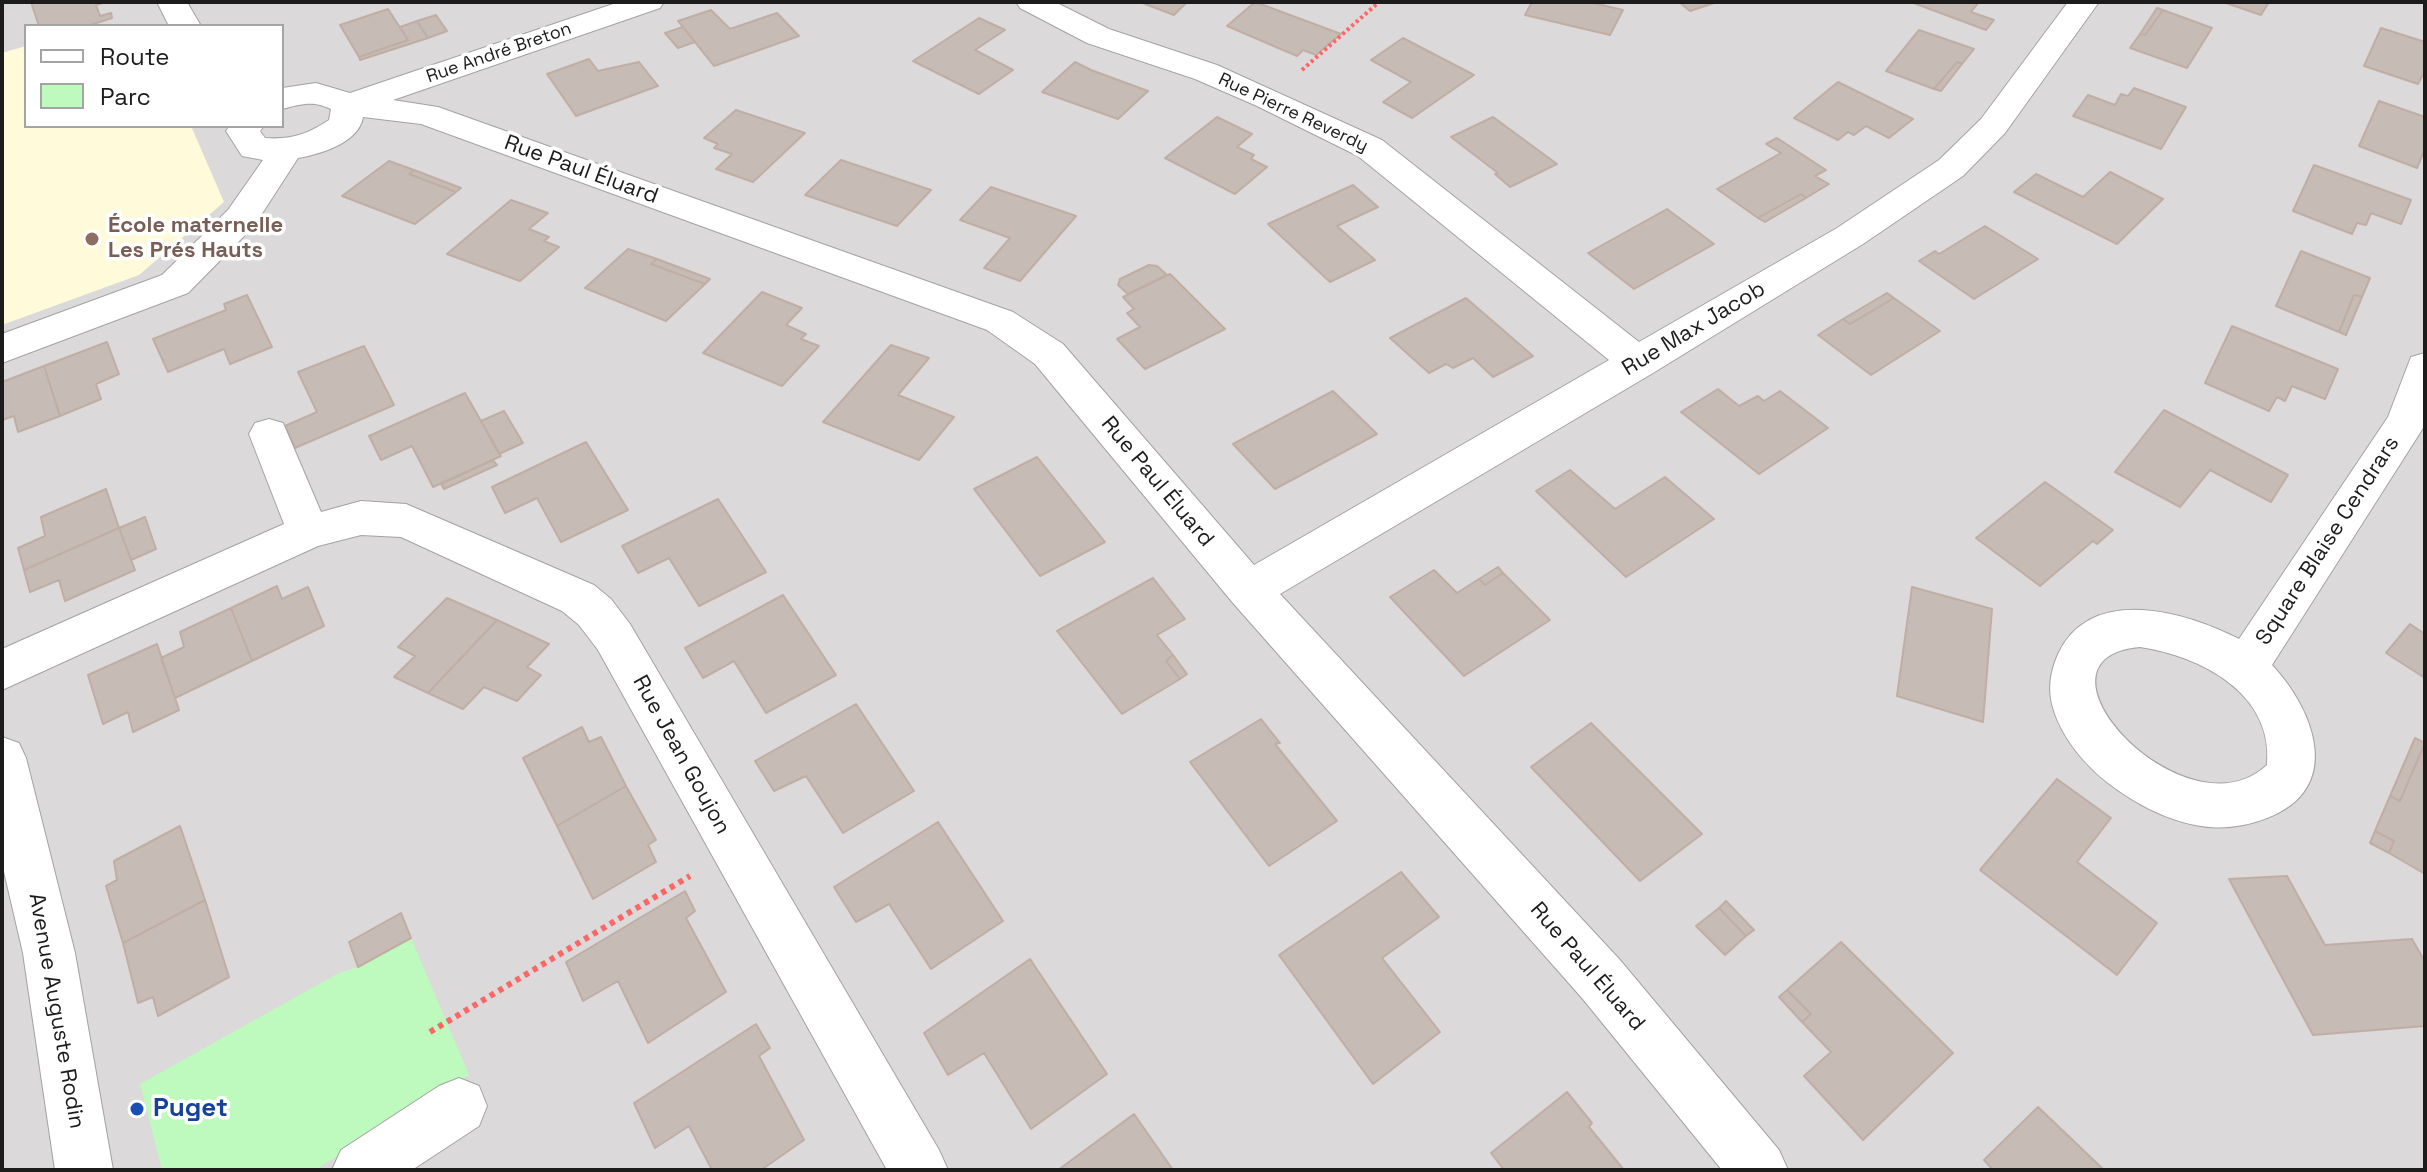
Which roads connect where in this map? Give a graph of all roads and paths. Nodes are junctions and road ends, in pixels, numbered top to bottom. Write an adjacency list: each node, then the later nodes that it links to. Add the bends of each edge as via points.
1 (172, 2): 6 (street)
2 (649, 2): 9 (street, Rue André Breton)
3 (1031, 2): 8 (street, Rue Pierre Reverdy, via 1098,36)
4 (1379, 2): 8 (path)
5 (2084, 2): 13 (street, Rue Max Jacob, via 1993,126 1951,168 1850,236)
6 (184, 24)
7 (284, 98): 9 (street, Rue Paul Éluard, via 328,92)
8 (1269, 99): 13 (street, Rue Pierre Reverdy, via 1370,148)
9 (348, 105): 11 (street, via 345,124 320,142); 17 (street, Rue Paul Éluard, via 426,114 1000,321 1049,354)
10 (245, 128): 11 (street, via 254,148)
11 (285, 152): 12 (street, via 241,218 175,284)
12 (2, 349)
13 (1639, 363): 17 (street, Rue Max Jacob)
14 (2425, 367): 18 (street, Square Blaise Cendrars, via 2407,421)
15 (269, 434): 16 (street)
16 (308, 532): 19 (street, Rue Jean Goujon); 21 (street, Rue Jean Goujon, via 361,518 406,521 578,598 614,637)
17 (1249, 590): 27 (street, Rue Paul Éluard, via 1601,979)
18 (2245, 668): 18 (street, Square Blaise Cendrars, via 2176,632 2109,632 2087,646 2074,668 2073,694 2084,725 2107,754 2141,780 2176,797 2212,805 2245,803 2272,793 2288,774 2293,749 2282,712)
19 (2, 670)
20 (2, 758): 24 (street, Avenue Auguste Rodin, via 49,953)
21 (734, 849): 22 (path); 26 (street, Rue Jean Goujon)
22 (430, 1032)
23 (459, 1106): 25 (street)
24 (84, 1170)
25 (361, 1170)
26 (919, 1170)
27 (1759, 1170)

